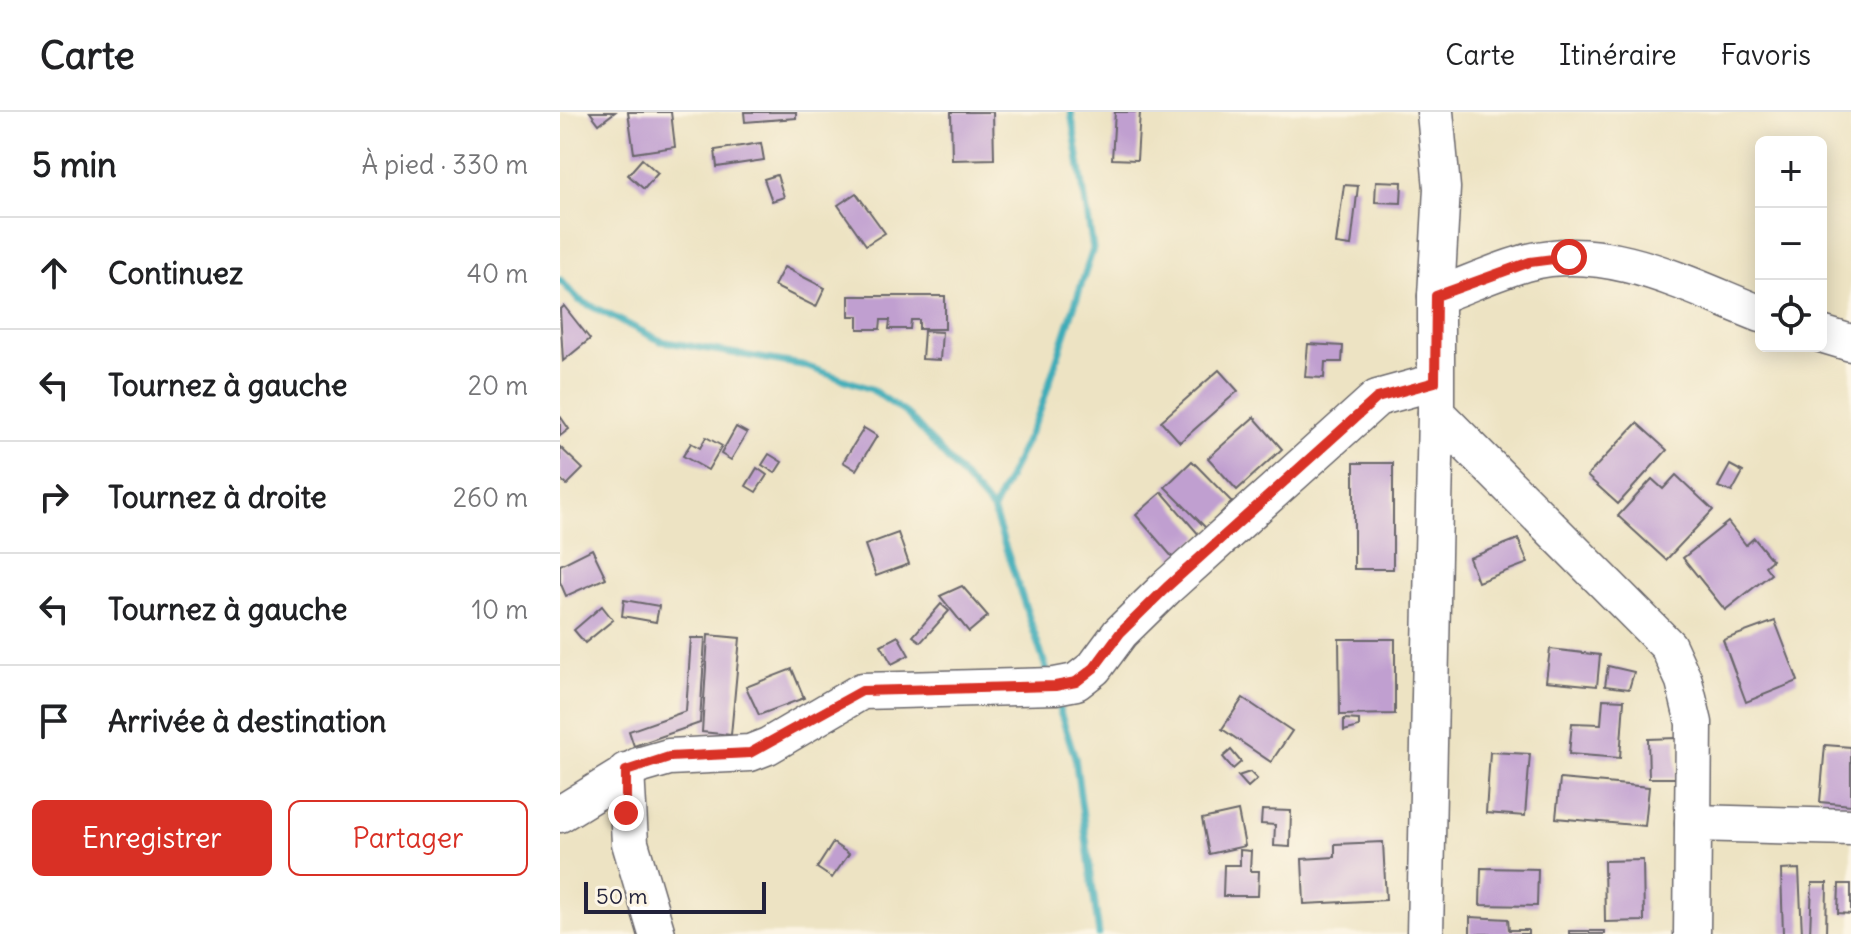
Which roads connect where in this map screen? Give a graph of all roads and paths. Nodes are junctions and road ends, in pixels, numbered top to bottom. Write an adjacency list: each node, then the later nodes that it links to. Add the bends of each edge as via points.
1 (1435, 112): 2 (street, via 1442,188)
2 (1436, 296): 3 (street, via 1530,262 1569,257 1625,262); 6 (street)
3 (1755, 312)
4 (1827, 336): 5 (street)
5 (1851, 343)
6 (1436, 398): 7 (street, via 1377,398 1167,587 1076,682 862,691 750,753 669,757); 9 (street, via 1668,646 1694,723); 12 (street)
7 (626, 771): 8 (street); 11 (street, via 630,843)
8 (560, 814)
9 (1693, 823): 10 (street); 13 (street)
10 (1851, 827)
11 (657, 934)
12 (1425, 934)
13 (1692, 934)

